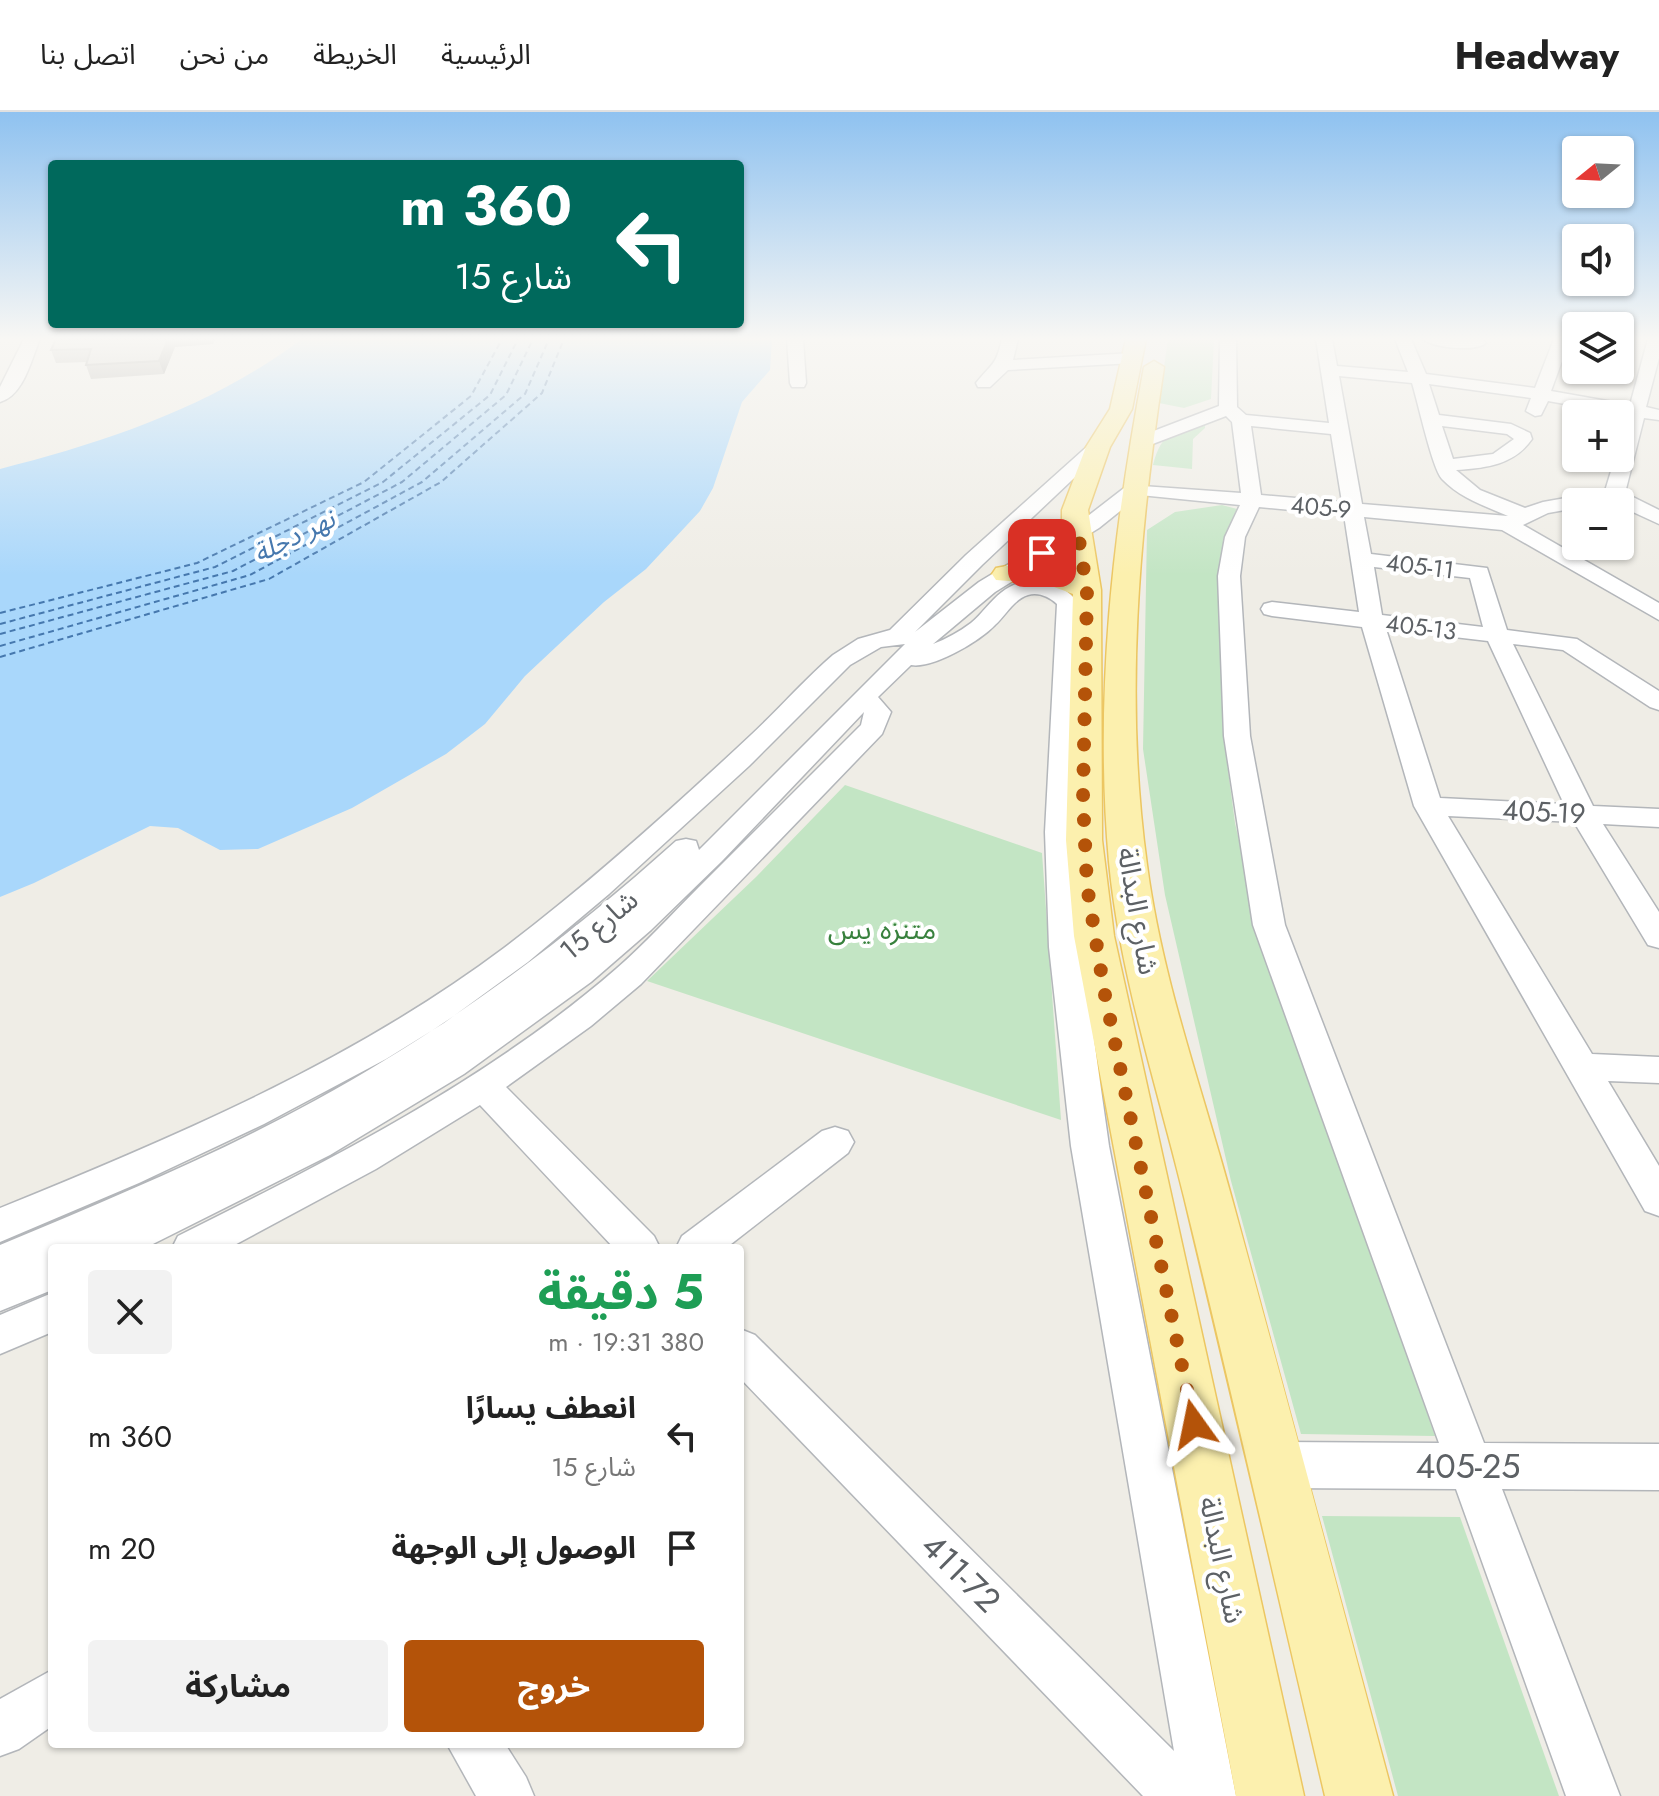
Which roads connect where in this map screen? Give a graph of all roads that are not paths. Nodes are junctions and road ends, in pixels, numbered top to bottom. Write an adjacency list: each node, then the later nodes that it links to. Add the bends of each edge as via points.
1 (1116, 418): 13 (main road, شارع البدالة)
2 (1146, 418): 11 (main road, شارع البدالة)
3 (1163, 418): 11 (street)
4 (1202, 418): 11 (street)
5 (1236, 418): 16 (street)
6 (1254, 418): 12 (street)
7 (1338, 418): 12 (street)
8 (1532, 418): 10 (street)
9 (1431, 419): 14 (street); 14 (street, via 1511,429 1523,439 1506,456)
10 (1531, 421)
11 (1146, 422): 18 (main road, شارع البدالة)
12 (1340, 429): 20 (street)
13 (1098, 447): 23 (main road, شارع البدالة, via 1075,510); 31 (street, شارع 15, via 974,560)
14 (1444, 465): 22 (street, via 1457,484)
15 (1216, 497): 16 (street, 405-9); 18 (street, 405-9); 18 (street, شارع 15, via 1163,507)
16 (1252, 500): 20 (street, 405-9); 56 (street, via 1235,537 1229,576 1237,736 1269,925)
17 (1562, 504): 22 (street)
18 (1134, 505): 23 (street, شارع 15, via 1110,512); 55 (main road, شارع البدالة, via 1119,690 1133,902)
19 (1634, 505): 21 (street)
20 (1354, 510): 22 (street, 405-9); 24 (street)
21 (1659, 518)
22 (1516, 520): 28 (street)
23 (1078, 534): 25 (street, شارع 15); 26 (main road, شارع البدالة)
24 (1362, 559): 29 (street); 30 (street, 405-11, via 1479,573)
25 (1006, 574): 26 (main road, via 1050,576); 31 (street, شارع 15)
26 (1087, 590): 64 (main road, شارع البدالة, via 1083,826 1094,936)
27 (1272, 609): 29 (street, 405-13)
28 (1659, 613)
29 (1372, 621): 30 (street, 405-13); 35 (street)
30 (1497, 636): 33 (street, 405-13, via 1569,644); 36 (street)
31 (911, 638): 32 (street, شارع 15); 32 (street, via 856,650)
32 (850, 690): 34 (street, شارع 15); 41 (street, via 875,707 877,723 830,774 629,976 562,1031); 44 (street, via 728,772 561,920 400,1034 244,1116); 63 (street, via 979,629 1013,591 1046,589 1059,593 1068,604 1059,832 1065,947 1090,1146)
33 (1659, 702)
34 (805, 746): 45 (street, شارع 15, via 643,920 511,1026 317,1146); 49 (street, شارع 15, via 613,914 434,1048 220,1167)
35 (1428, 806): 36 (street, 405-19); 39 (street)
36 (1583, 814): 37 (street, 405-19); 38 (street)
37 (1659, 818)
38 (1659, 937)
39 (1581, 1067): 40 (street); 43 (street)
40 (1659, 1070)
41 (482, 1085): 46 (street, via 337,1172); 47 (street)
42 (835, 1142): 48 (street)
43 (1659, 1200)
44 (0, 1225)
45 (113, 1244)
46 (200, 1244)
47 (636, 1244)
48 (701, 1244)
49 (0, 1263)
50 (48, 1273): 51 (street)
51 (0, 1293)
52 (48, 1314): 53 (street)
53 (0, 1335)
54 (744, 1353): 62 (street, 411-72)
55 (1277, 1465): 56 (street, 405-25); 65 (main road, شارع البدالة)
56 (1473, 1466): 57 (street, 405-25); 66 (street)
57 (1659, 1467)
58 (48, 1699): 59 (street)
59 (0, 1730)
60 (477, 1748): 61 (street)
61 (507, 1796)
62 (1181, 1796)
63 (1209, 1796)
64 (1270, 1796)
65 (1359, 1796)
66 (1593, 1796)

